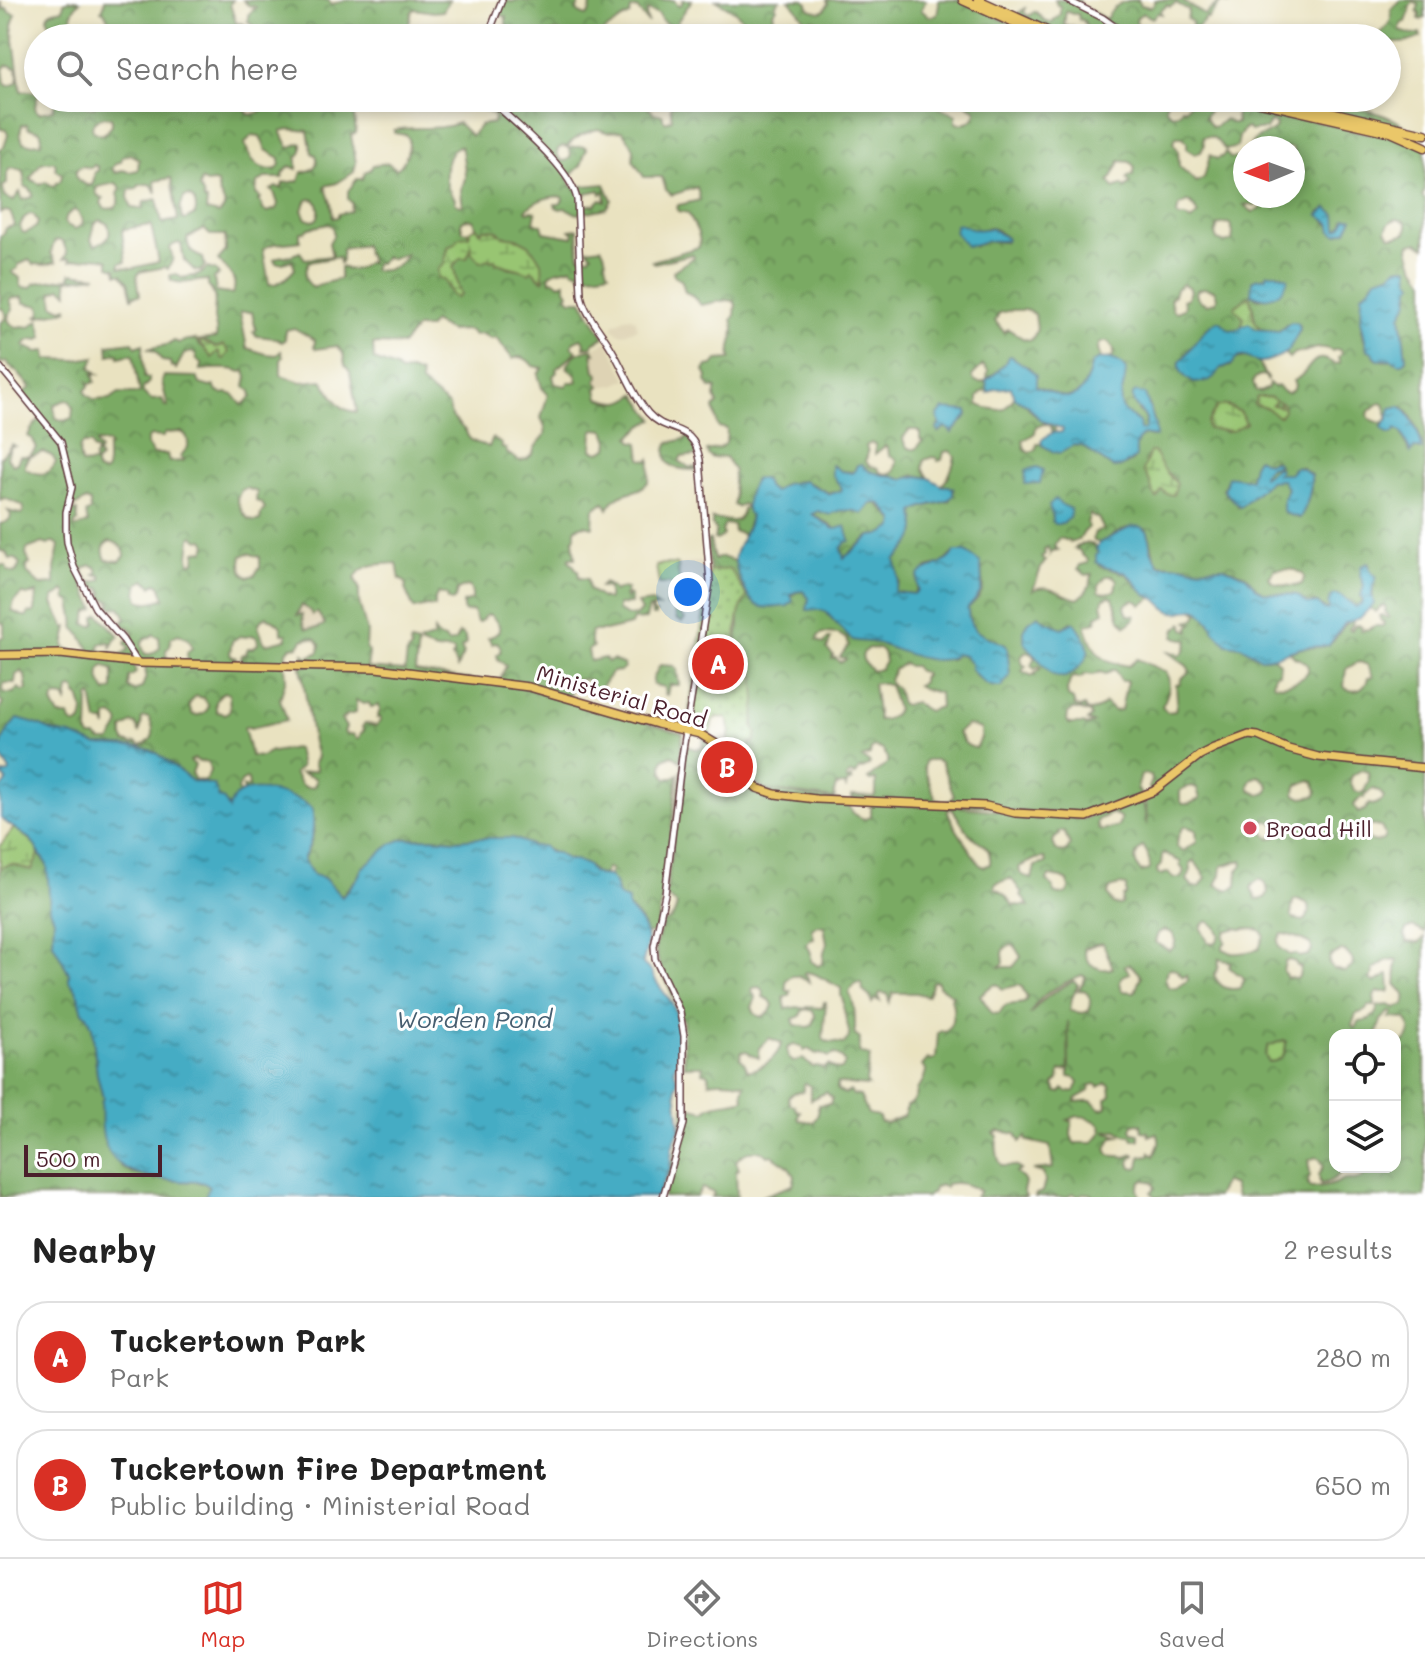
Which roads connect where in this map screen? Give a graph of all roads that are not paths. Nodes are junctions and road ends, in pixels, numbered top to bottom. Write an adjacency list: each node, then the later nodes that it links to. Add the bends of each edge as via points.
1 (502, 0): 5 (street)
2 (963, 0): 6 (highway)
3 (978, 0): 7 (highway)
4 (1067, 0): 8 (street)
5 (493, 24)
6 (1016, 24)
7 (1031, 24)
8 (1111, 24)
9 (503, 112): 18 (street, via 574,188 585,307 646,411 690,437 697,449 710,582)
10 (1313, 112): 12 (highway)
11 (1326, 112): 12 (highway)
12 (1339, 117): 13 (highway)
13 (1419, 136): 14 (highway)
14 (1425, 147)
15 (0, 367): 17 (street, via 61,442 72,487 66,529 74,567 95,608)
16 (0, 655): 17 (main road, Ministerial Road, via 60,654)
17 (138, 663): 18 (main road, Ministerial Road, via 376,668 460,678 537,689)
18 (686, 730): 19 (main road, Ministerial Road, via 715,741 749,782 775,794 1080,817 1154,791 1193,759 1249,735 1318,757); 20 (street, via 653,950 679,1007 684,1036 684,1124)
19 (1425, 768)
20 (663, 1197)

